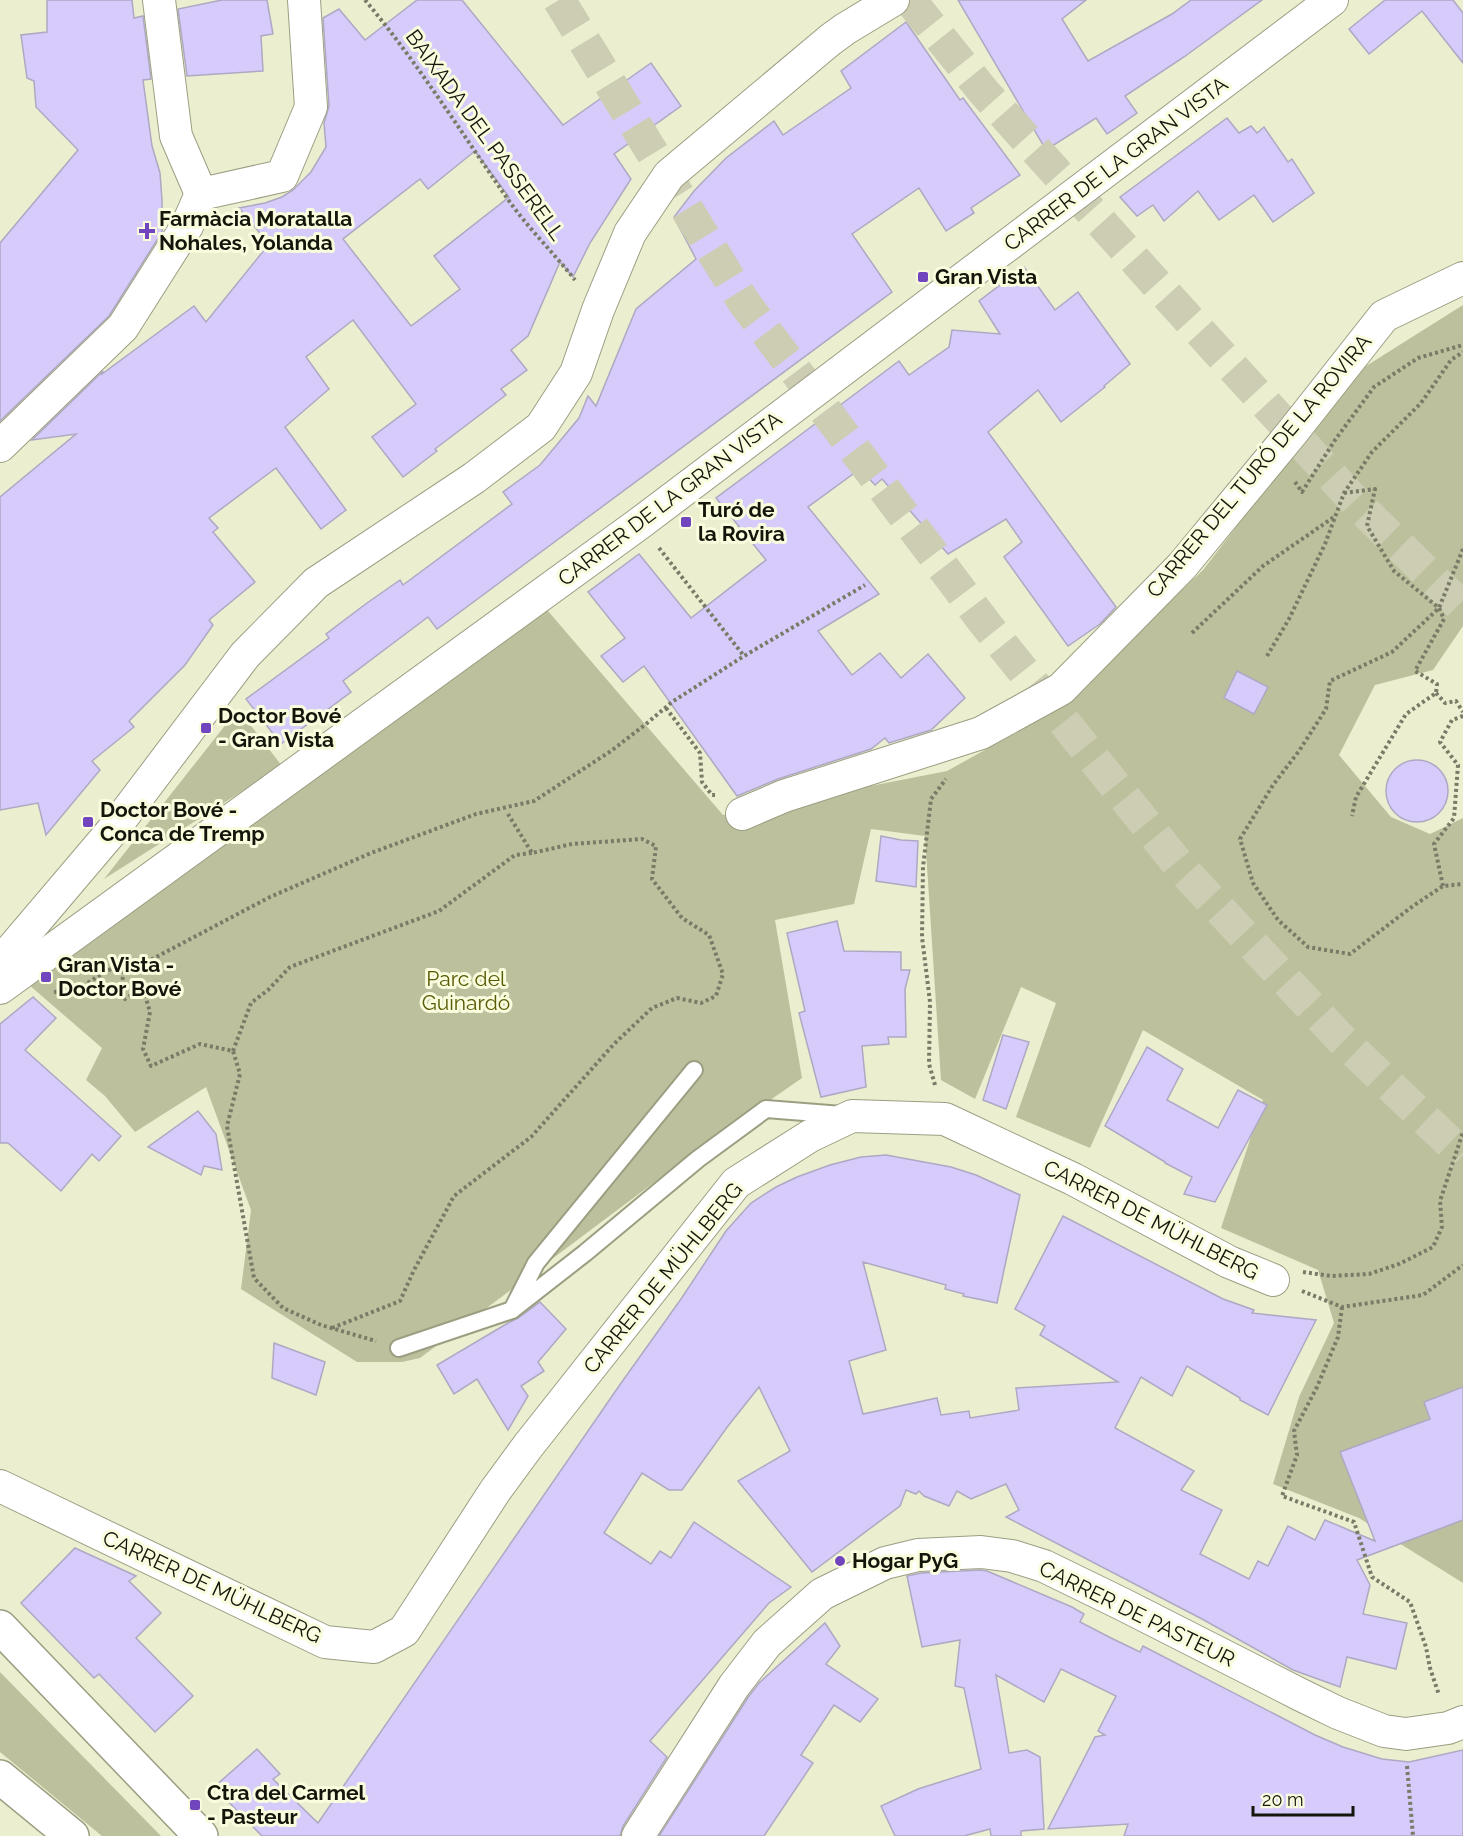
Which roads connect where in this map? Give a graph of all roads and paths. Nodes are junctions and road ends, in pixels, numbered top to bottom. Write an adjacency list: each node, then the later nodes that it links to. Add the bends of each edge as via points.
1 (159, 0): 6 (street, via 176,136)
2 (304, 0): 6 (street, via 311,107 282,176)
3 (365, 0): 8 (path, BAIXADA DEL PASSERELL, via 508,200)
4 (893, 0): 33 (street, via 830,40 669,175 630,234 576,373 541,427 474,478 316,583 245,655 112,831)
5 (1332, 0): 35 (street, CARRER DE LA GRAN VISTA, via 640,523)
6 (201, 194): 11 (street, via 187,226 123,327)
7 (1463, 278): 26 (street, CARRER DEL TURÓ DE LA ROVIRA, via 1384,316 1182,566 1061,689)
8 (577, 282)
9 (1463, 345): 12 (path, via 1418,357 1374,387)
10 (1463, 352): 13 (path, via 1451,360 1421,403 1372,452)
11 (0, 446)
12 (1302, 492)
13 (1344, 493): 14 (path); 18 (path, via 1376,489 1367,526 1395,571)
14 (1335, 517): 19 (path, via 1263,566); 21 (path)
15 (1463, 549): 18 (path)
16 (663, 552): 20 (path)
17 (866, 585): 20 (path)
18 (1439, 608): 22 (path, via 1443,619 1415,671 1437,684); 32 (path, via 1392,652 1330,681 1326,709 1240,840 1253,883 1278,920 1308,947 1350,954)
19 (1192, 633)
20 (744, 656): 23 (path)
21 (1267, 657)
22 (1436, 693): 24 (path, via 1445,703 1456,701); 29 (path, via 1406,714 1356,797)
23 (666, 708): 27 (path, via 700,753 702,782 712,795); 34 (path, via 611,751 534,801 476,814 371,853 270,897)
24 (1463, 712)
25 (1463, 717): 32 (path, via 1452,720 1440,742 1458,765 1454,819 1434,844)
26 (981, 733): 27 (street, CARRER DEL TURÓ DE LA ROVIRA, via 784,796); 40 (path, via 931,799 923,867 922,937 930,1002 929,1064)
27 (731, 805)
28 (508, 814): 30 (path)
29 (1352, 816)
30 (532, 853): 37 (path, via 515,855 439,911 290,967 251,1003); 46 (path, via 572,844 642,839 656,846 652,879 682,918 709,935 723,974 716,996 701,1003 677,998 652,1008 614,1044 531,1137 454,1196 400,1301)
31 (1463, 884): 32 (path)
32 (1443, 886)
33 (0, 963)
34 (123, 971): 36 (path, via 117,966 77,990); 37 (path, via 123,1000 143,988 150,1012 143,1049 151,1066 200,1044)
35 (0, 988)
36 (61, 990)
37 (232, 1051): 46 (path, via 240,1074 227,1126 254,1278 283,1308)
38 (694, 1070): 45 (lane, via 536,1263)
39 (852, 1116): 40 (street, CARRER DE MÜHLBERG); 45 (lane, via 766,1109); 48 (street, CARRER DE MÜHLBERG, via 810,1136 736,1183 528,1446 404,1631 374,1647 325,1642)
40 (945, 1119): 43 (street, CARRER DE MÜHLBERG, via 1073,1179 1229,1262)
41 (1463, 1132): 43 (path, via 1440,1201 1442,1227 1433,1247 1369,1274 1331,1276 1299,1271)
42 (1463, 1265): 44 (path, CARRER DE MÜHLBERG, via 1424,1295)
43 (1273, 1280): 44 (path, CARRER DE MÜHLBERG)
44 (1341, 1306): 50 (path, via 1338,1337 1294,1431 1297,1455 1282,1496 1354,1522 1372,1577 1410,1602)
45 (512, 1310): 47 (lane)
46 (332, 1328): 47 (path)
47 (399, 1348)
48 (0, 1486)
49 (0, 1627): 55 (street)
50 (1441, 1699)
51 (1463, 1722): 56 (street, CARRER DE PASTEUR, via 1406,1734 1384,1731 1338,1713 1044,1566 981,1552 918,1555 885,1563 822,1594 767,1642 734,1686)
52 (1407, 1756): 57 (path)
53 (0, 1777): 54 (street)
54 (72, 1836)
55 (201, 1836)
56 (638, 1836)
57 (1413, 1836)

